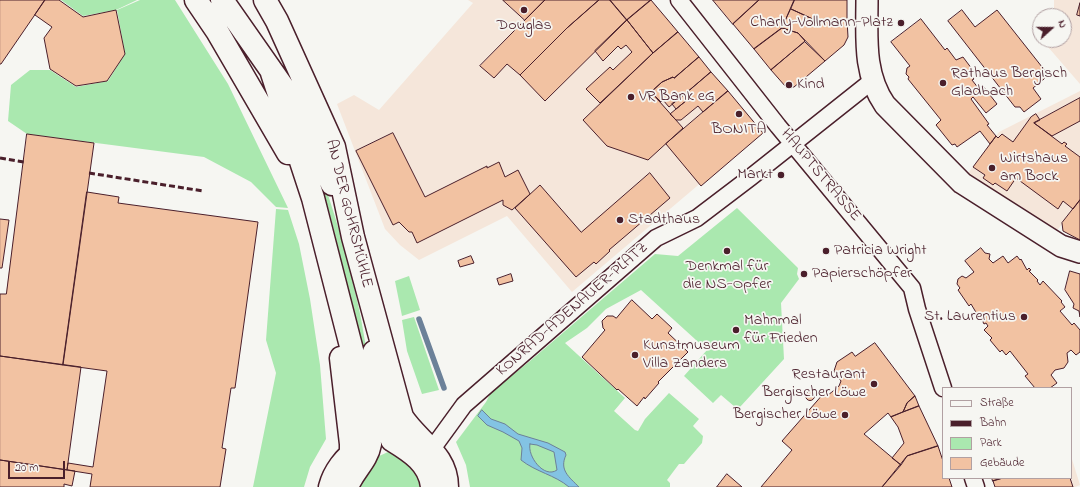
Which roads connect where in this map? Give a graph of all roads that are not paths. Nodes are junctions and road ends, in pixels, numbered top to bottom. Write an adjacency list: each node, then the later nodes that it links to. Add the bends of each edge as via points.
1 (196, 0): 9 (main road, AN DER GOHRSMÜHLE, via 218,31)
2 (222, 0): 6 (main road)
3 (265, 0): 10 (main road, AN DER GOHRSMÜHLE, via 334,146)
4 (679, 0): 8 (street, HAUPTSTRASSE)
5 (867, 0): 7 (street, via 868,62)
6 (272, 73): 9 (main road); 10 (main road, via 299,110 328,171)
7 (872, 81): 8 (street, KONRAD-ADENAUER-PLATZ); 11 (street, via 884,105 962,183 1061,246)
8 (794, 144): 14 (street, HAUPTSTRASSE, via 912,288); 17 (street, KONRAD-ADENAUER-PLATZ, via 697,218 656,238 464,405)
9 (313, 198): 13 (main road)
10 (353, 237): 12 (main road, AN DER GOHRSMÜHLE)
11 (1080, 252)
12 (370, 298): 15 (main road, AN DER GOHRSMÜHLE, via 375,373 385,427); 17 (main road, AN DER GOHRSMÜHLE, via 402,417 411,430)
13 (346, 330): 16 (main road); 18 (main road, via 341,354)
14 (943, 387)
15 (392, 440): 16 (main road); 17 (main road, via 407,439); 21 (main road, via 422,462 428,471)
16 (370, 444): 18 (main road); 20 (main road, via 368,455)
17 (428, 445): 22 (main road, AN DER GOHRSMÜHLE, via 443,466)
18 (351, 454): 19 (main road, via 336,472)
19 (330, 487)
20 (347, 487)
21 (432, 487)
22 (447, 487)

